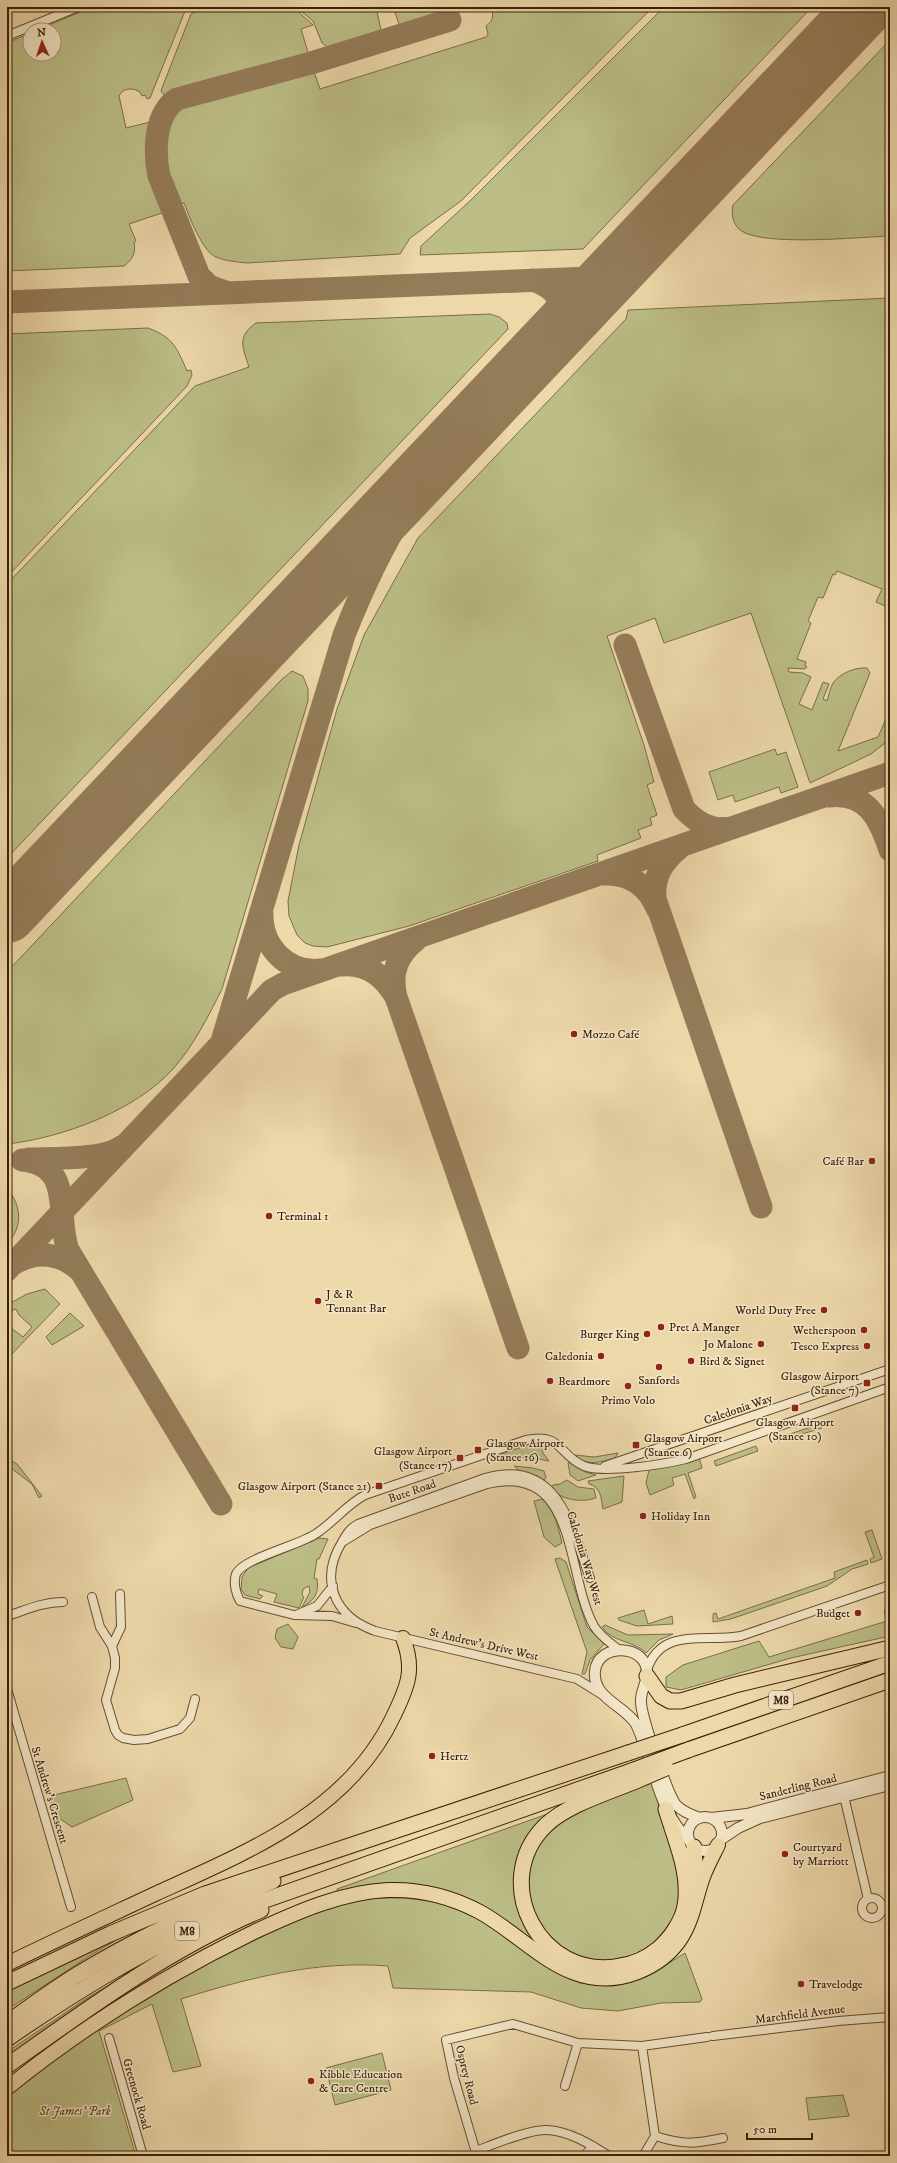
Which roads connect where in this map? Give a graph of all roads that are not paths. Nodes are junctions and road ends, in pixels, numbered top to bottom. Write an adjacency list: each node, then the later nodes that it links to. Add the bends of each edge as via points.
1 (78, 7): 2 (street)
2 (7, 36)
3 (890, 1369): 5 (street, Caledonia Way, via 628,1459)
4 (890, 1388): 5 (street, via 686,1459 614,1469)
5 (593, 1468): 13 (street, St Andrew's Drive West, via 585,1467 551,1440 537,1438 365,1495 349,1504 316,1534 246,1564 236,1574 235,1584 240,1601)
6 (497, 1478): 7 (street, Caledonia Way West, via 526,1477 544,1486 554,1495 566,1511); 9 (street, Bute Road, via 370,1525 344,1540 332,1565); 19 (street, Caledonia Way West, via 528,1485 540,1491 555,1506 562,1520 592,1622 601,1636)
7 (590, 1578)
8 (890, 1585): 21 (street, via 741,1636 672,1641 658,1651)
9 (333, 1586): 13 (street, via 317,1606); 15 (street, St Andrew's Drive West, via 341,1607)
10 (120, 1594): 17 (street, via 121,1627)
11 (92, 1597): 17 (street, via 100,1627)
12 (63, 1602): 14 (street, via 44,1604)
13 (294, 1615): 15 (street, St Andrew's Drive West, via 332,1616)
14 (7, 1616)
15 (356, 1623): 16 (street, St Andrew's Drive West)
16 (403, 1638): 24 (street, St Andrew's Drive West, via 578,1679); 42 (highway, via 410,1664 409,1677 399,1705 374,1753 327,1801 285,1830 235,1857)
17 (112, 1646): 25 (street, via 115,1668 106,1700 115,1730 123,1738 148,1738 180,1729 190,1718)
18 (890, 1648): 21 (highway, via 735,1685 680,1701 670,1701 661,1696)
19 (618, 1649): 21 (street, via 638,1656); 24 (street, via 602,1656 596,1668 596,1683)
20 (890, 1663): 30 (highway, M8, bridge)
21 (647, 1673): 32 (street, via 641,1696 641,1708 672,1799 687,1814)
22 (890, 1680): 26 (highway, M8, bridge, via 809,1707)
23 (7, 1689): 39 (street, St Andrew's Crescent)
24 (603, 1695): 31 (street, via 629,1713 636,1724)
25 (195, 1699)
26 (636, 1775): 36 (highway, M8); 40 (highway, via 562,1813 549,1822 538,1835 523,1868 522,1894 528,1916 540,1937 553,1951 575,1963 588,1967 608,1968 636,1962 654,1952 675,1929)
27 (890, 1776): 33 (street, Sanderling Road, via 747,1814)
28 (890, 1785): 29 (street, Sanderling Road)
29 (844, 1796): 34 (street, Sanderling Road, via 750,1822); 37 (street)
30 (483, 1802): 43 (highway, M8, via 205,1894 110,1934); 45 (highway, M8, via 192,1913 78,1974)
31 (666, 1809): 35 (street, via 675,1825); 40 (highway, via 684,1869)
32 (700, 1818): 33 (street); 35 (street, via 695,1820 688,1830)
33 (711, 1818): 34 (street, via 721,1830)
34 (719, 1843): 35 (street, via 714,1848 703,1851); 53 (highway, via 703,1877 692,1916 678,1942 658,1961 630,1975 601,1979 570,1972 549,1961 507,1929 479,1912 433,1894 401,1890 356,1894 281,1920 227,1945 173,1975 62,2044)
35 (692, 1844): 40 (highway, via 694,1873)
36 (385, 1857): 48 (highway, M8, via 248,1905 188,1930 106,1974); 51 (highway, M8, via 252,1914 180,1951 122,1986)
37 (868, 1899): 41 (street, via 878,1901); 41 (street, via 862,1908 866,1916 875,1918 880,1914)
38 (890, 1904): 41 (street)
39 (71, 1907)
40 (685, 1907)
41 (882, 1907)
42 (7, 1964)
43 (7, 1983)
44 (890, 2017): 46 (street, Marchfield Avenue)
45 (7, 2023)
46 (710, 2036): 50 (street, Osprey Road)
47 (109, 2038): 58 (street, Greenock Road)
48 (7, 2040)
49 (578, 2043): 50 (street, Osprey Road); 52 (street); 57 (street, Osprey Road, via 513,2024 446,2040)
50 (642, 2046): 54 (street)
51 (7, 2066)
52 (566, 2086)
53 (7, 2088)
54 (655, 2136): 55 (street, via 696,2144); 61 (street)
55 (724, 2138)
56 (592, 2146): 57 (street, via 574,2136 546,2130 506,2139); 59 (street); 60 (street)
57 (476, 2154)
58 (142, 2156)
59 (584, 2156)
60 (609, 2156)
61 (643, 2156)

